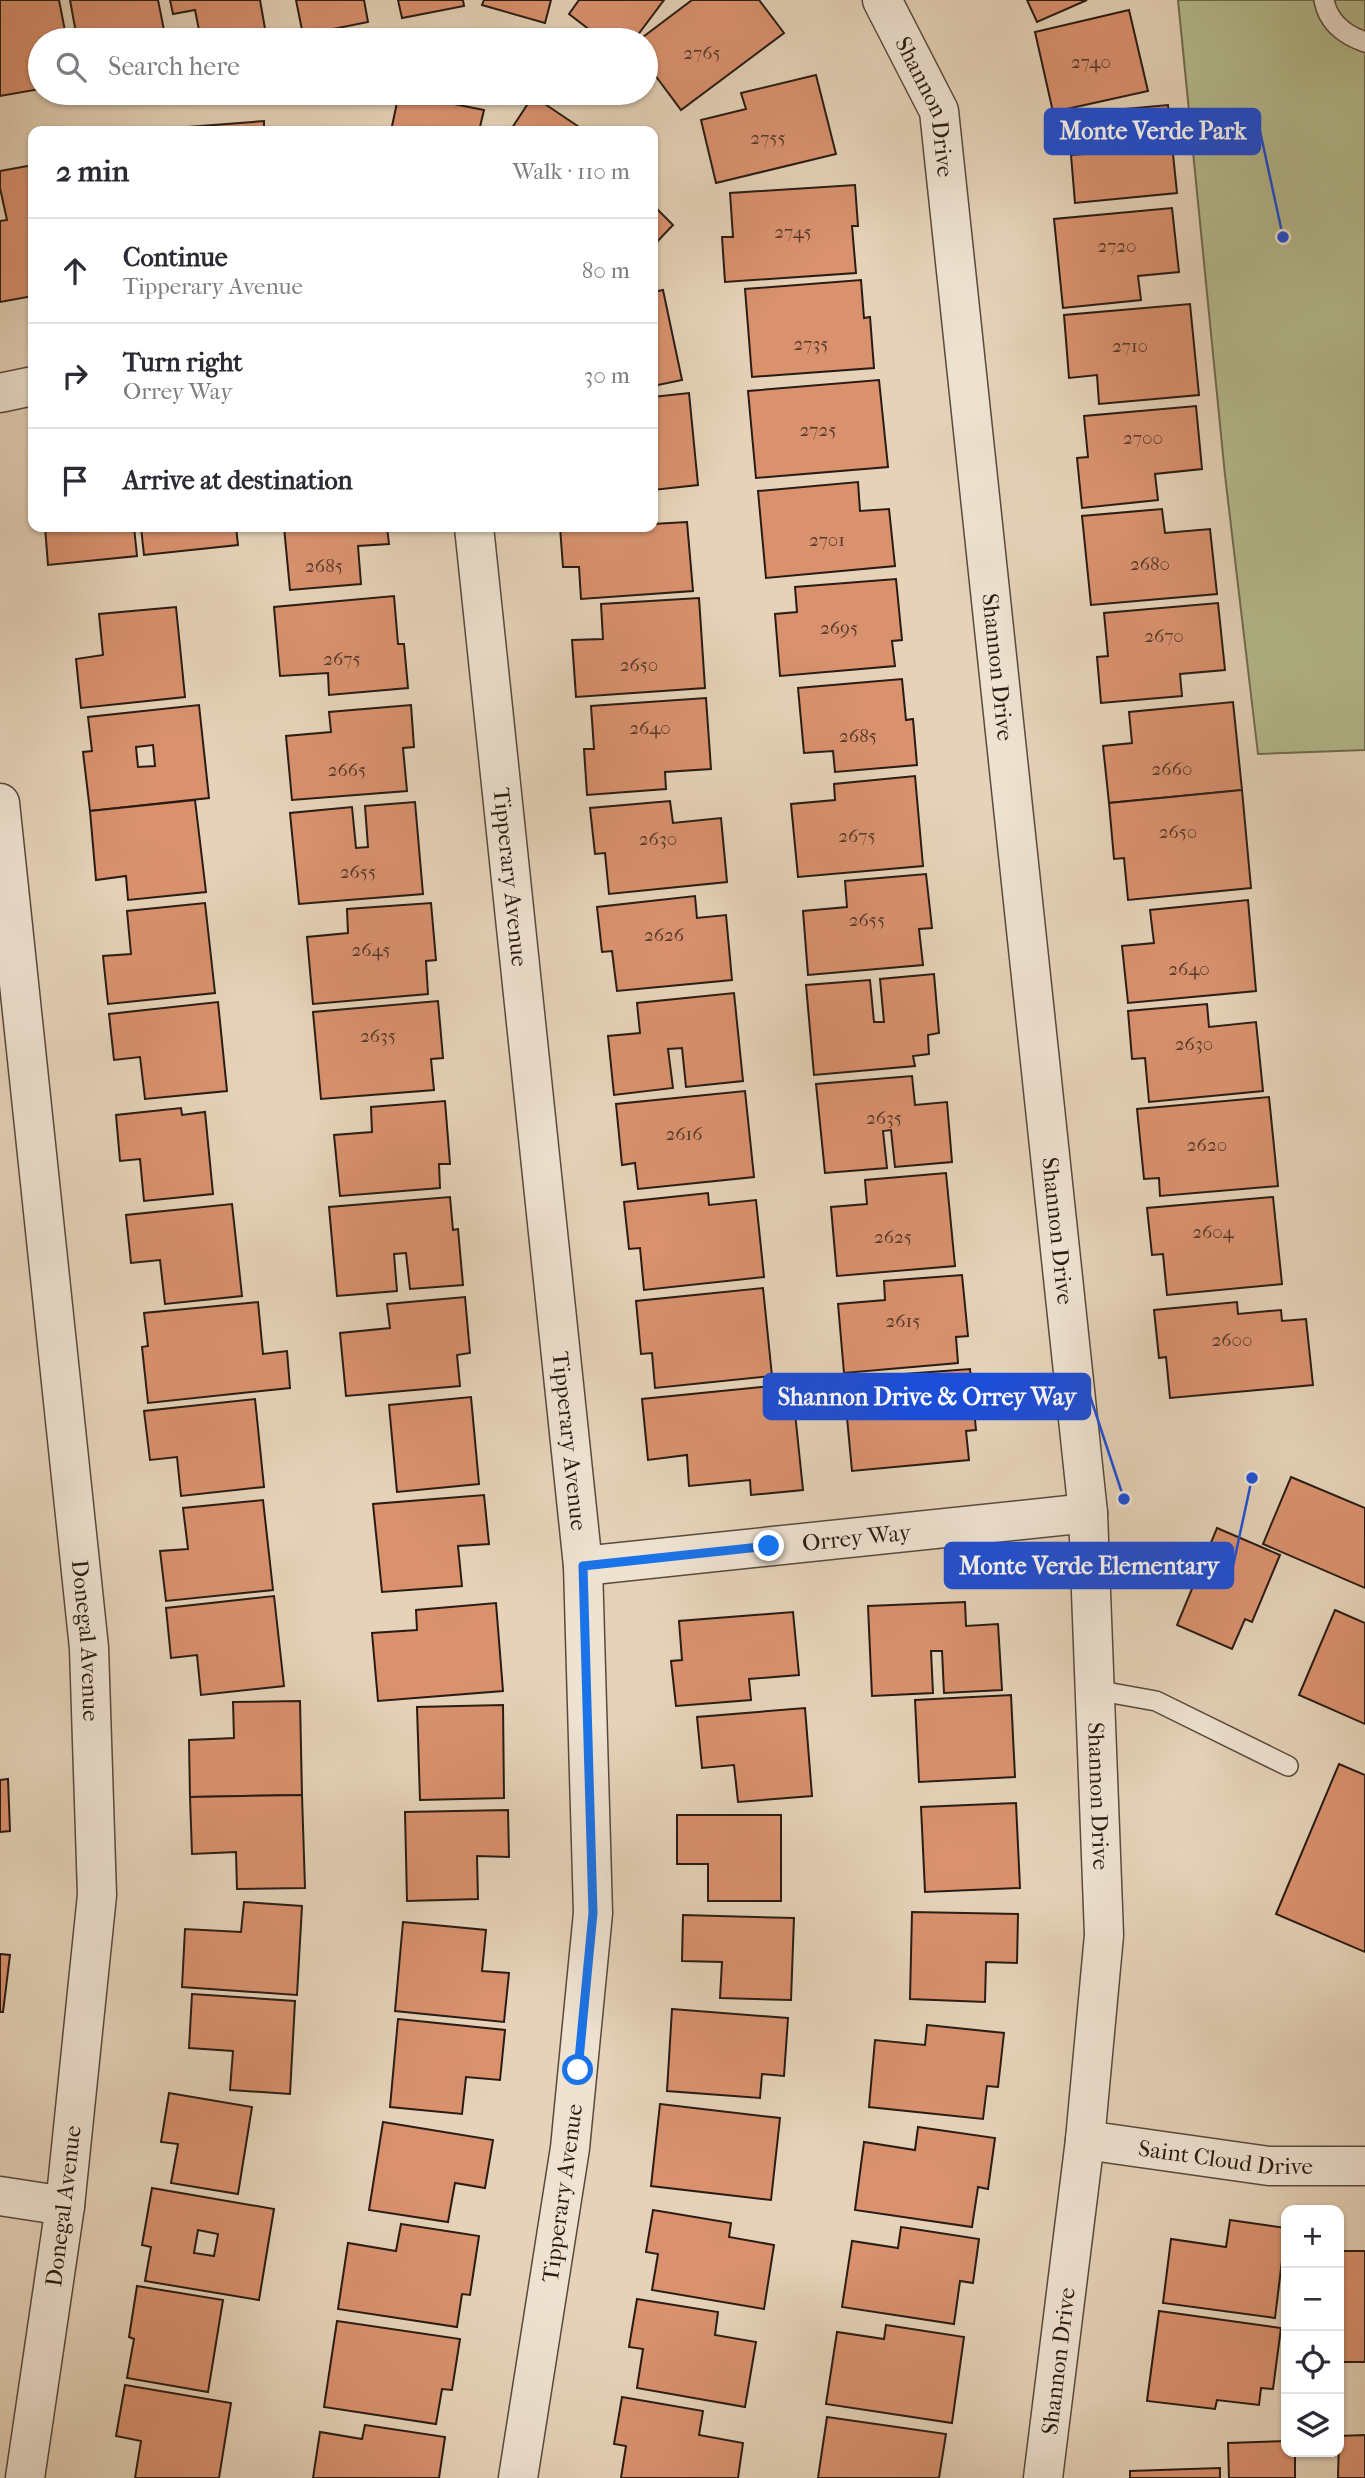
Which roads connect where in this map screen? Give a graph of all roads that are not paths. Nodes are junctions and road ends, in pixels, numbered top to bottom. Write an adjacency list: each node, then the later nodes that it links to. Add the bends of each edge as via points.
1 (882, 0): 8 (street, Shannon Drive, via 939,111)
2 (1324, 0): 3 (lane, via 1335,24)
3 (1365, 42)
4 (28, 387): 5 (street)
5 (0, 393)
6 (475, 532): 9 (street, Tipperary Avenue)
7 (0, 803): 15 (street, Donegal Avenue, via 89,1648 97,1895)
8 (1088, 1513): 9 (street, Orrey Way); 10 (street, Shannon Drive)
9 (583, 1566): 17 (street, Tipperary Avenue, via 593,1913 570,2148)
10 (1095, 1690): 11 (lane, via 1156,1701); 12 (street, Shannon Drive, via 1104,1935)
11 (1289, 1766)
12 (1085, 2140): 13 (street, Saint Cloud Drive, via 1269,2166); 18 (street, Shannon Drive)
13 (1365, 2166)
14 (0, 2196): 15 (street)
15 (65, 2206): 16 (street, Donegal Avenue)
16 (25, 2478)
17 (518, 2478)
18 (1043, 2478)

